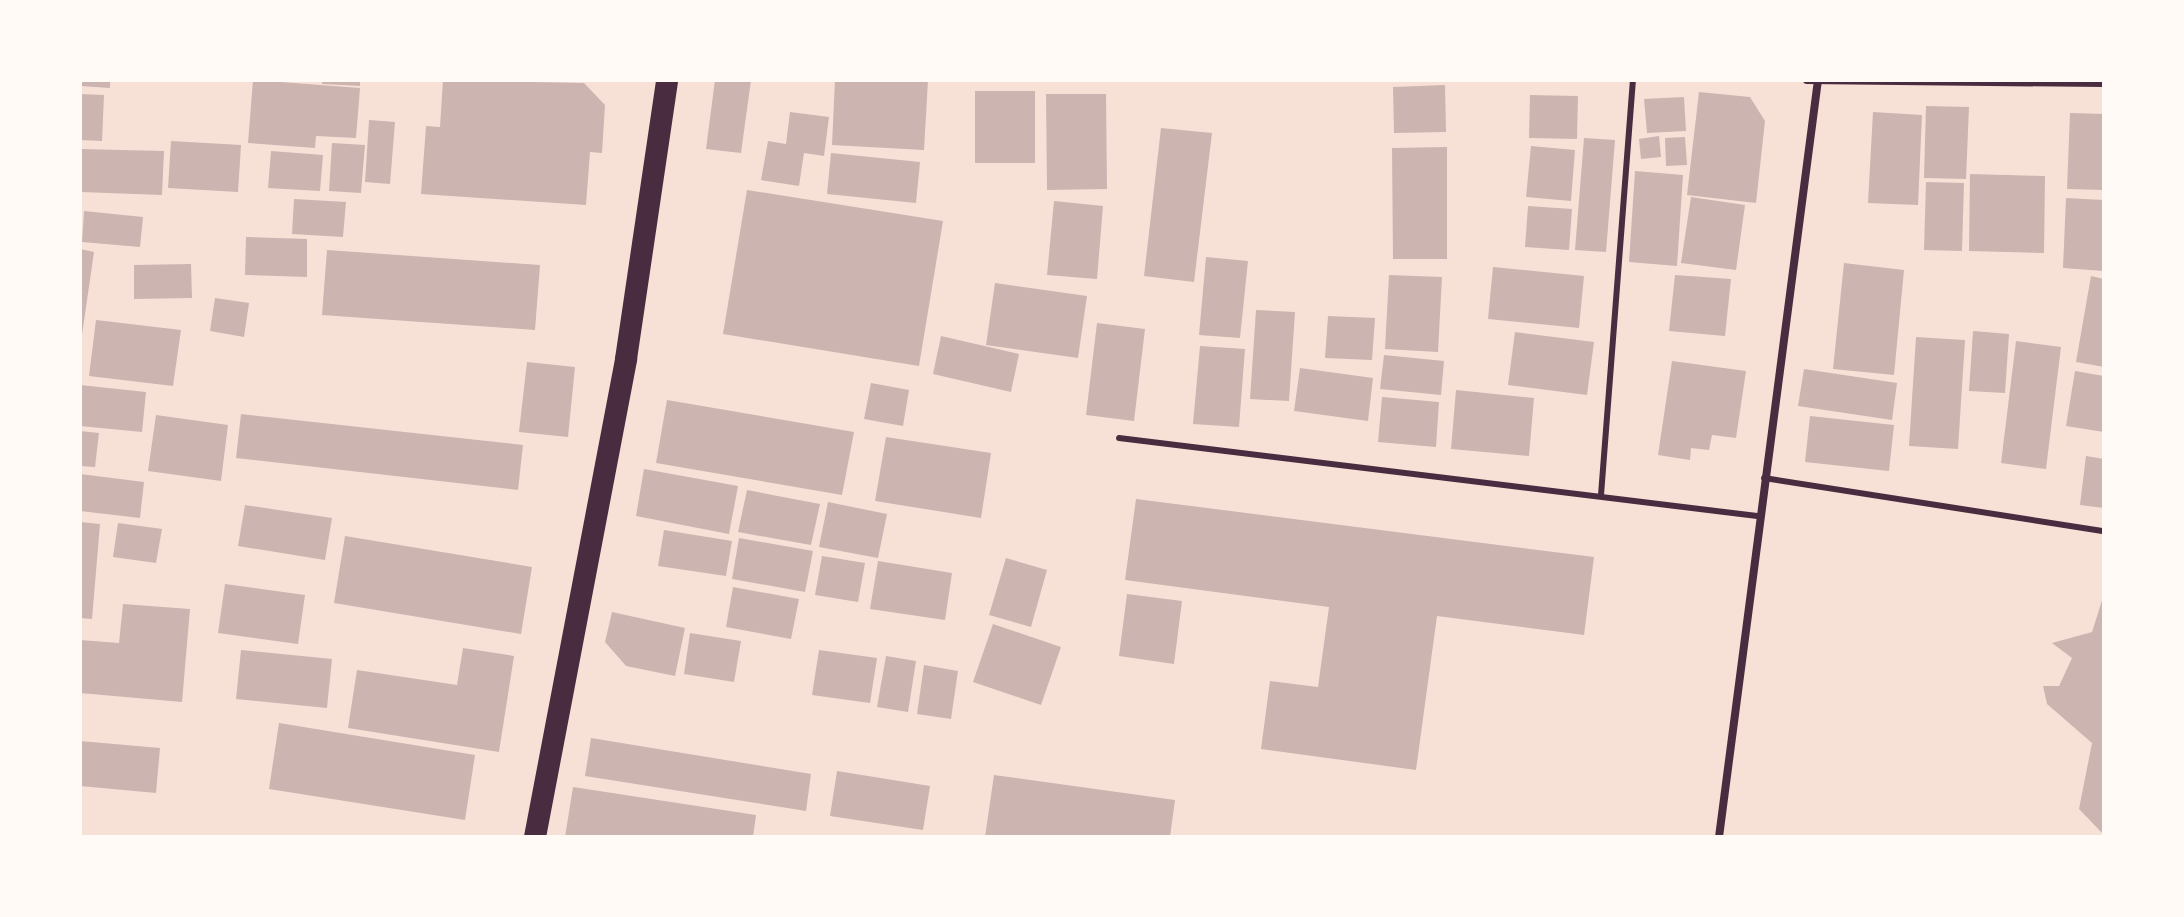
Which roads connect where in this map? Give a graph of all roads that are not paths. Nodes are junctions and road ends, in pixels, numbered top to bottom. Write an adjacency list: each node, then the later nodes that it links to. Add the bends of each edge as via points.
1 (667, 80): 11 (highway, via 626,359)
2 (1633, 80): 8 (lane)
3 (1807, 80): 4 (street)
4 (1818, 80): 5 (street); 7 (street)
5 (2104, 83)
6 (1119, 438): 8 (lane)
7 (1763, 478): 9 (street); 10 (lane)
8 (1601, 495): 9 (lane)
9 (1757, 516): 12 (street)
10 (2104, 531)
11 (535, 837)
12 (1719, 837)

